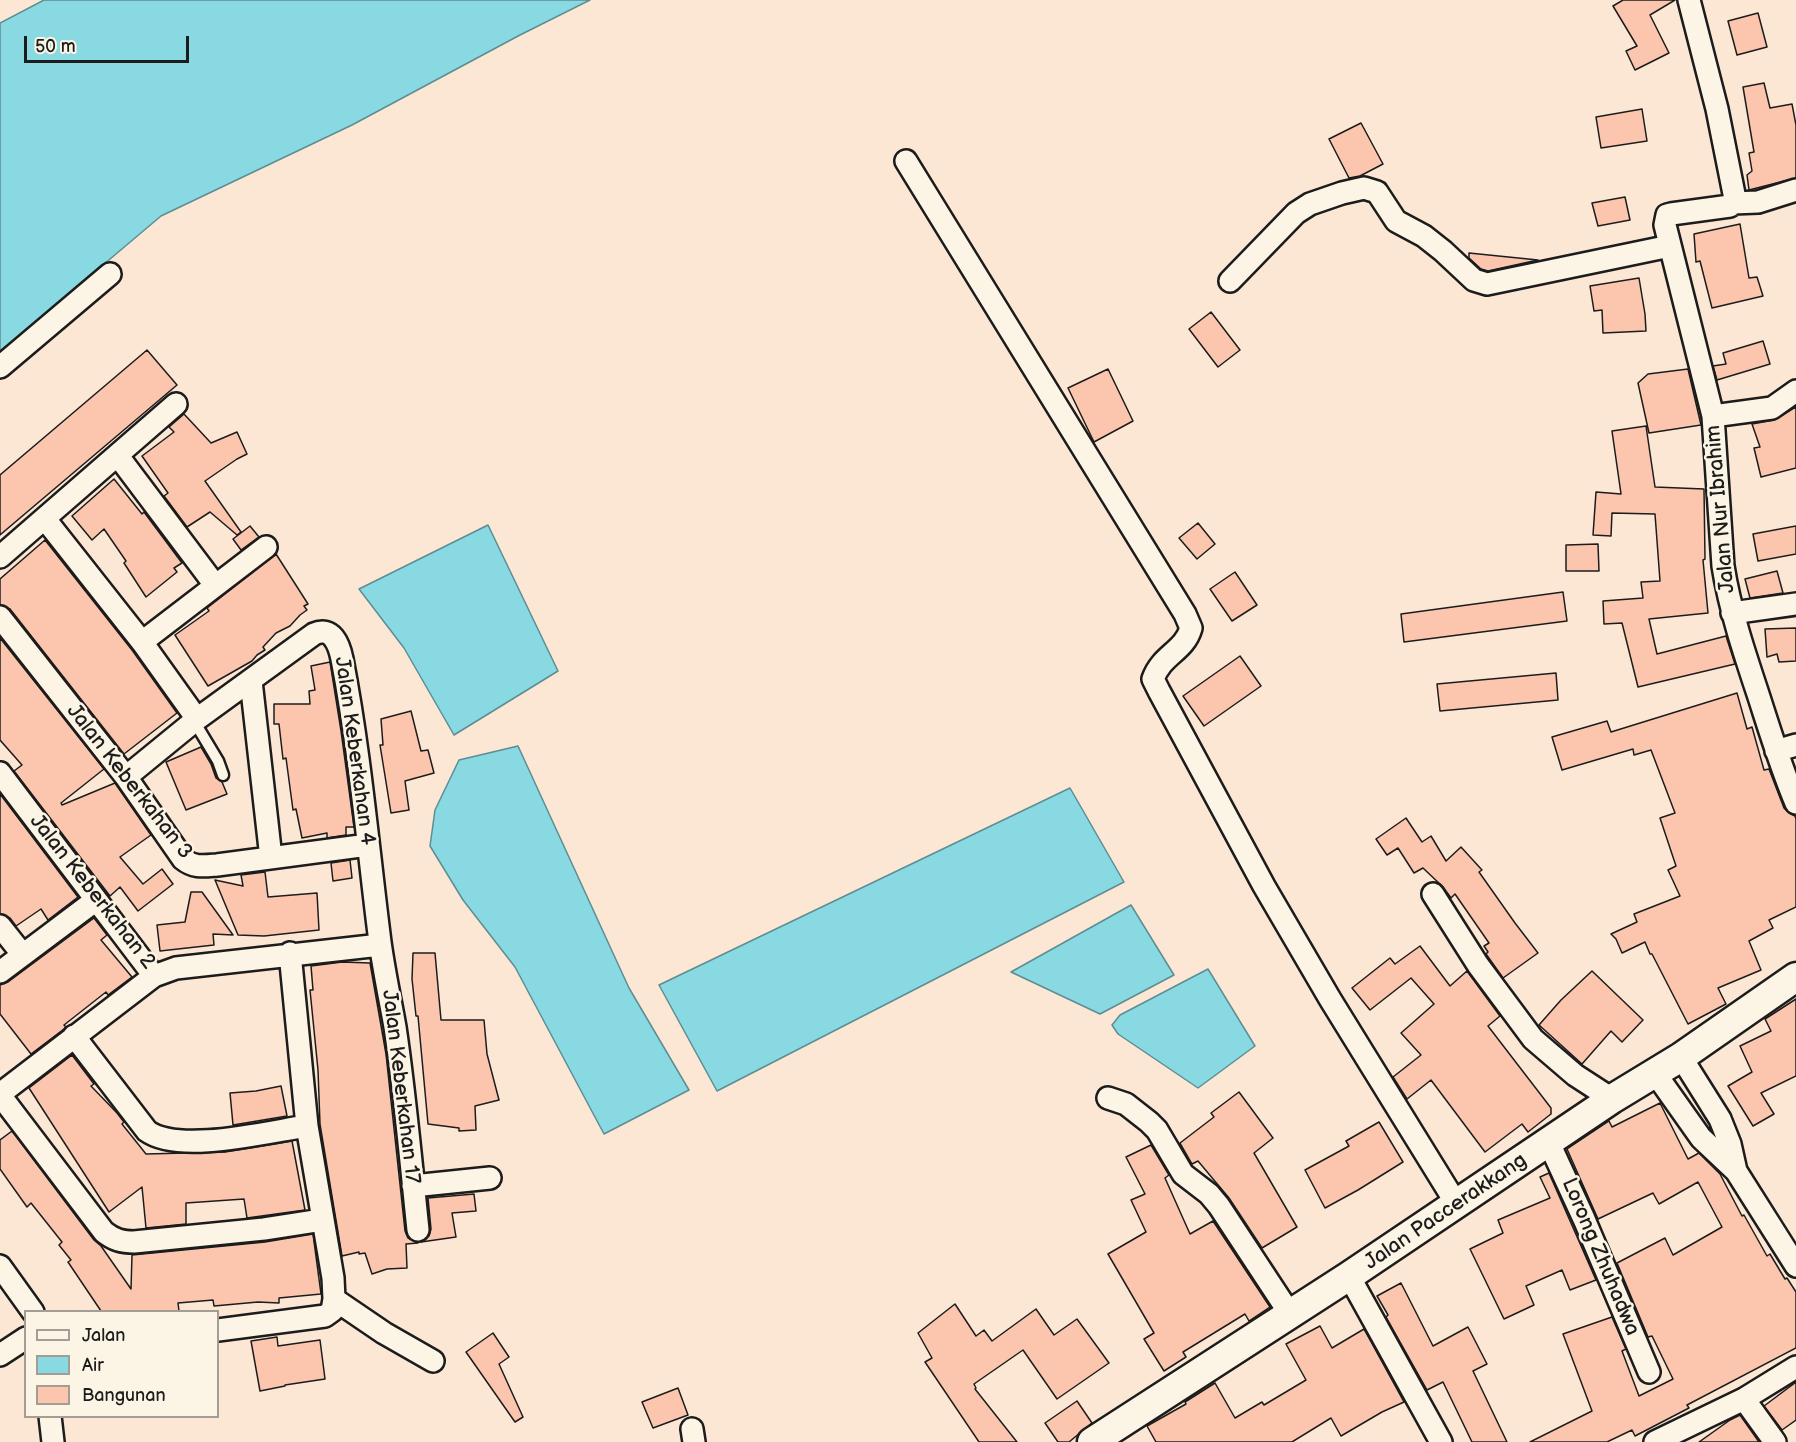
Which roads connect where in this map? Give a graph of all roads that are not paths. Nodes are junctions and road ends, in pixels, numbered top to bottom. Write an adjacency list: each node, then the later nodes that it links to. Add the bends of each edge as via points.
1 (1689, 0): 4 (street, via 1719,119 1734,190)
2 (906, 161): 50 (street, via 1185,614 1191,628 1188,640 1158,666 1153,679 1264,886)
3 (1796, 190): 4 (street, via 1758,202)
4 (1733, 203): 5 (street, Jalan Nur Ibrahim, via 1667,215)
5 (1670, 246): 7 (street, via 1486,284 1474,280 1424,236 1396,221 1377,192 1364,188 1310,204 1296,213); 11 (street, Jalan Nur Ibrahim)
6 (110, 274): 8 (street)
7 (1230, 281)
8 (0, 367)
9 (1796, 391): 11 (street, via 1773,408)
10 (176, 404): 12 (street)
11 (1713, 416): 18 (street, Jalan Nur Ibrahim, via 1723,566)
12 (118, 456): 13 (street); 16 (street)
13 (45, 519): 15 (street); 20 (street)
14 (266, 547): 16 (street)
15 (0, 556)
16 (215, 585): 20 (street)
17 (1796, 604): 18 (street)
18 (1732, 613): 23 (street, Jalan Nur Ibrahim)
19 (0, 617): 26 (street, Jalan Keberkahan 3)
20 (142, 642): 22 (street)
21 (251, 681): 22 (street, Jalan Keberkahan 4); 28 (street, Jalan Keberkahan 4, via 317,632 329,633 336,639 342,657); 29 (street)
22 (196, 720): 25 (lane); 26 (street, Jalan Keberkahan 4)
23 (1786, 748): 27 (street, Jalan Nur Ibrahim)
24 (0, 773): 31 (street, Jalan Keberkahan 2)
25 (224, 776)
26 (126, 777): 29 (street, Jalan Keberkahan 3, via 189,864 217,865)
27 (1796, 803)
28 (368, 845): 29 (street, Jalan Keberkahan 3); 33 (street, Jalan Keberkahan 4)
29 (271, 858)
30 (1433, 894): 44 (street, via 1533,1040)
31 (96, 900): 35 (street); 37 (street, Jalan Keberkahan 2)
32 (0, 926): 35 (street)
33 (380, 945): 34 (street, Jalan Keberkahan 2); 49 (street, Jalan Keberkahan 17, via 395,1028)
34 (290, 953): 37 (street, Jalan Keberkahan 2, via 176,968); 45 (street)
35 (23, 955): 36 (street)
36 (0, 972)
37 (154, 976): 39 (street)
38 (1796, 976): 40 (main road, Jalan Paccerakkang)
39 (74, 1036): 42 (street); 45 (street, via 156,1138 200,1142)
40 (1681, 1057): 41 (main road, Jalan Paccerakkang); 47 (street, via 1720,1119)
41 (1655, 1073): 44 (main road, Jalan Paccerakkang); 47 (street, via 1701,1138)
42 (0, 1094): 51 (street, via 104,1232 121,1242)
43 (1108, 1098): 58 (street, via 1126,1104 1157,1130 1183,1174 1219,1206)
44 (1612, 1099): 46 (main road, Jalan Paccerakkang)
45 (307, 1126): 51 (street)
46 (1549, 1143): 50 (main road, Jalan Paccerakkang); 64 (street, Lorong Zhuhadwa)
47 (1736, 1171): 54 (street)
48 (490, 1178): 49 (street)
49 (413, 1186): 52 (street, Jalan Keberkahan 17)
50 (1456, 1203): 55 (main road, Jalan Paccerakkang)
51 (322, 1220): 56 (street)
52 (418, 1230)
53 (0, 1266): 57 (street)
54 (1796, 1266)
55 (1349, 1276): 58 (main road, Jalan Paccerakkang); 69 (street)
56 (334, 1299): 59 (street, via 332,1311 325,1316); 62 (street)
57 (32, 1310)
58 (1290, 1314): 68 (main road, Jalan Paccerakkang)
59 (219, 1330)
60 (24, 1339): 61 (street)
61 (0, 1355)
62 (433, 1361)
63 (1796, 1367): 65 (street)
64 (1649, 1372)
65 (1744, 1399): 70 (street); 71 (street)
66 (50, 1418): 67 (street)
67 (53, 1442)
68 (1092, 1442)
69 (1441, 1442)
70 (1655, 1442)
71 (1775, 1442)

